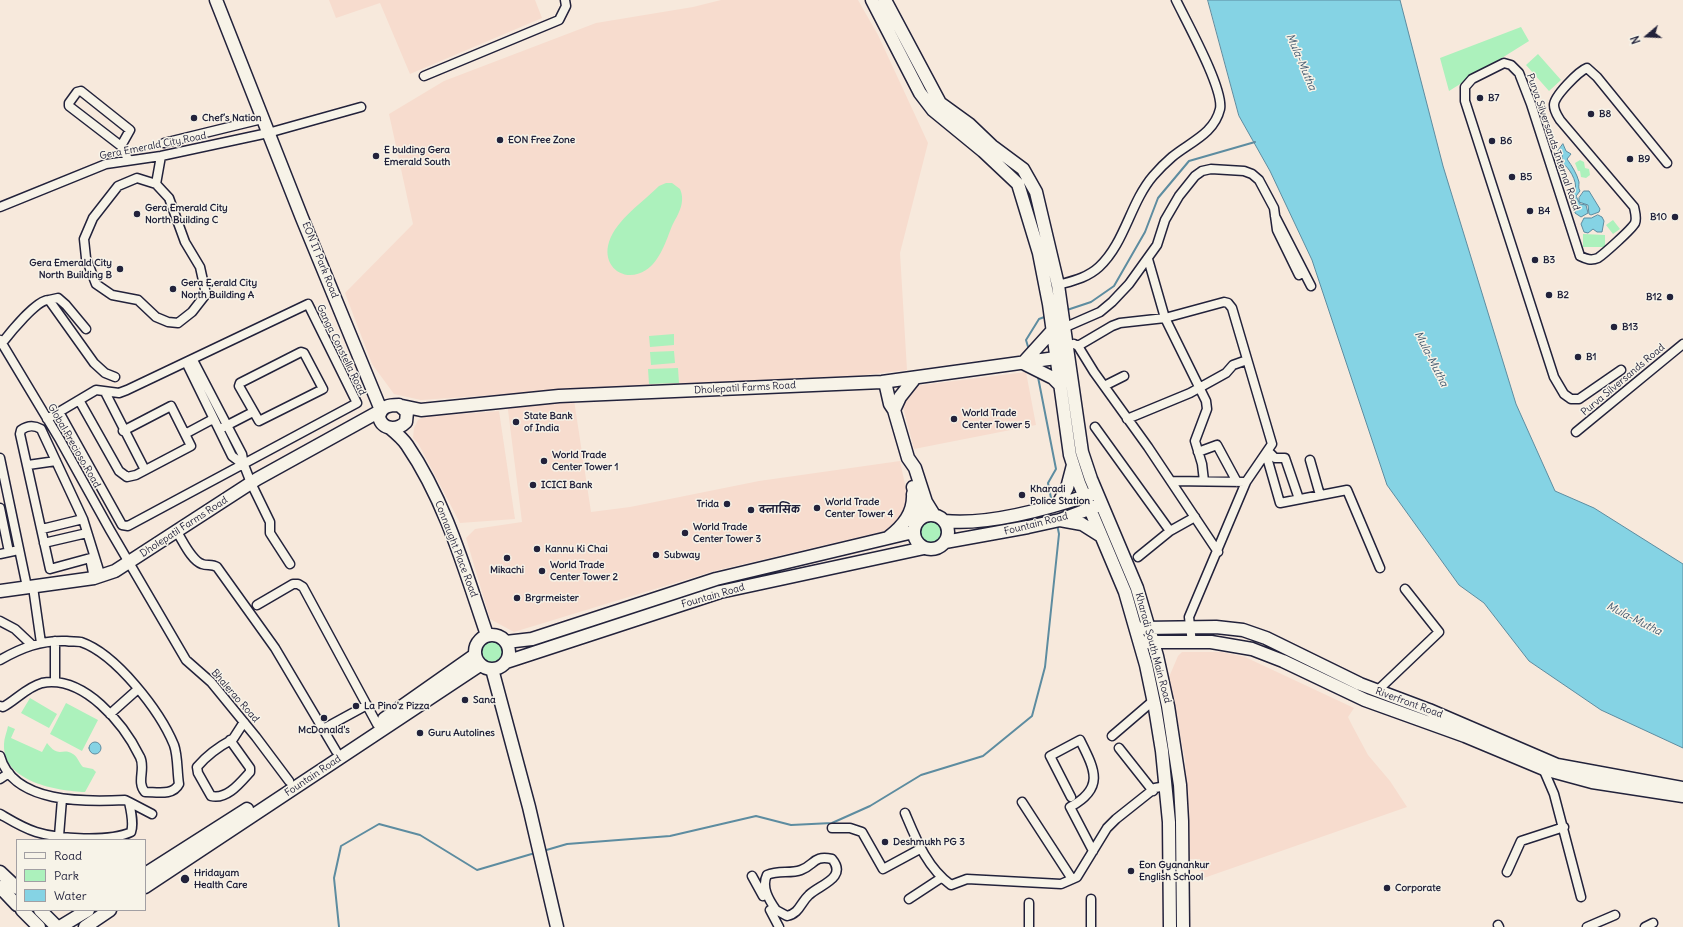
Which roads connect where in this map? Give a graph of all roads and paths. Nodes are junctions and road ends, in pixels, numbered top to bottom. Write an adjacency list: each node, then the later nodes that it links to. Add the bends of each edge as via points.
1 (216, 0): 8 (street, EON IT Park Road)
2 (564, 0): 6 (street, via 566,6 559,20)
3 (872, 0): 25 (street, via 920,93 933,110 1018,184)
4 (884, 0): 22 (street, via 940,103 1023,169 1041,206)
5 (1176, 0): 22 (street, via 1213,78 1220,103 1217,116 1200,139 1173,156 1152,178 1122,234 1099,267 1079,279)
6 (424, 76)
7 (361, 107): 9 (street, Gera Emerald City Road)
8 (262, 118): 9 (street, EON IT Park Road); 10 (street)
9 (268, 133): 13 (street, Gera Emerald City Road); 41 (street, EON IT Park Road)
10 (188, 134): 11 (street); 13 (street)
11 (164, 143)
12 (121, 146): 12 (street, via 69,106 77,92 81,91 130,130); 15 (street)
13 (193, 149): 14 (street, Gera Emerald City Road)
14 (161, 156): 15 (street, Gera Emerald City Road); 17 (street)
15 (128, 159): 18 (street, Gera Emerald City Road, via 106,164)
16 (1667, 163): 34 (street, Purva Silversands Internal Road, via 1587,68 1581,70 1558,96 1554,104 1560,120 1634,207 1636,215 1634,224 1622,236 1598,258 1588,260 1580,256 1520,73 1511,65 1504,63 1472,79 1464,87 1465,101 1554,377 1564,394 1571,399 1579,399)
17 (156, 184): 17 (street, via 138,178 118,186 105,200 90,225 84,239 86,258 96,284 112,295 138,300 156,318 178,323 192,312 206,294 200,267 185,242 169,198)
18 (0, 207)
19 (1275, 215): 20 (street, via 1269,197 1259,180 1252,174 1244,170 1220,169 1202,172 1195,176 1171,207 1157,245); 21 (street, via 1277,230); 23 (street)
20 (1148, 259): 25 (street, via 1112,302 1100,312); 26 (street)
21 (1299, 275)
22 (1058, 285): 25 (street)
23 (1311, 286)
24 (49, 300): 27 (street, via 58,298); 28 (street, via 41,301); 36 (street, via 94,363 105,373)
25 (1056, 316): 30 (street); 30 (street); 33 (street)
26 (1165, 318): 30 (street, via 1112,326); 31 (street, via 1228,303 1232,308); 42 (street)
27 (86, 329)
28 (1, 342): 51 (street, Global Precioso Road)
29 (1683, 344): 61 (street, Purva Silversands Road)
30 (1067, 351): 33 (street, Dholepatil Farms Road); 39 (street, Kharadi South Main Road); 40 (street); 80 (street, Kharadi South Main Road, via 1082,452)
31 (1247, 360): 42 (street, via 1233,365 1226,373); 65 (street, via 1272,444)
32 (190, 361): 43 (street, Ganga Constella Road, via 119,393); 52 (street); 55 (street); 71 (street, Ganga Constella Road, via 308,304 356,403)
33 (1023, 363): 37 (street, Dholepatil Farms Road); 39 (street, via 1053,378)
34 (1621, 370)
35 (1124, 376): 40 (street)
36 (115, 377)
37 (915, 378): 38 (street, Dholepatil Farms Road); 46 (street)
38 (889, 382): 46 (street, via 890,404); 47 (street, Dholepatil Farms Road, via 559,396)
39 (1059, 384): 72 (street, Kharadi South Main Road)
40 (1104, 386): 53 (street)
41 (372, 388): 45 (street); 48 (street, EON IT Park Road)
42 (1200, 388): 53 (street); 64 (street, via 1207,409 1195,441)
43 (105, 392): 44 (street, Ganga Constella Road, via 96,390); 60 (street)
44 (79, 400): 49 (street, Ganga Constella Road); 73 (street, via 119,471 131,477)
45 (398, 406): 47 (street, Dholepatil Farms Road); 48 (street, via 386,406); 54 (street, via 407,412)
46 (895, 406): 69 (street)
47 (421, 410): 54 (street, Dholepatil Farms Road)
48 (381, 411): 56 (street, Dholepatil Farms Road); 57 (street, via 380,421)
49 (59, 412): 51 (street, Ganga Constella Road); 71 (street, Ganga Constella Road, via 122,525 128,526)
50 (253, 412): 50 (street, via 259,421 321,392 322,387 304,353 298,353 240,383); 55 (street)
51 (47, 418): 109 (street, Global Precioso Road)
52 (213, 419): 59 (street); 62 (street)
53 (1128, 419): 74 (street)
54 (406, 422): 57 (street, via 400,427); 63 (street, Connaught Place Road)
55 (227, 425): 59 (street); 71 (street, via 242,454)
56 (355, 426): 57 (street, Dholepatil Farms Road); 78 (street, Dholepatil Farms Road)
57 (387, 427): 63 (street, Connaught Place Road)
58 (1094, 427): 94 (street)
59 (219, 430): 71 (street, via 232,456)
60 (123, 431): 62 (street, via 171,406); 73 (street)
61 (1576, 432)
62 (185, 434): 73 (street, via 191,446)
63 (406, 444): 121 (street, Connaught Place Road, via 443,511)
64 (1198, 452): 75 (street); 76 (street, via 1217,445)
65 (1267, 452): 77 (street); 83 (street, via 1275,458 1285,458); 83 (street, via 1280,504)
66 (0, 458): 103 (street)
67 (1310, 460): 81 (street)
68 (56, 461): 70 (street); 70 (street, via 41,429 31,425 21,430 20,434); 91 (street)
69 (910, 461): 79 (street, via 909,473); 89 (street, via 916,468 926,502)
70 (28, 465): 93 (street)
71 (244, 465): 78 (street)
72 (1073, 465): 82 (street, Kharadi South Main Road); 85 (street, via 1067,488)
73 (145, 470)
74 (1171, 481): 75 (street); 88 (street)
75 (1204, 481): 76 (street)
76 (1237, 482): 77 (street)
77 (1246, 482): 105 (street)
78 (251, 483): 95 (street, Dholepatil Farms Road); 110 (street, via 270,522 270,533)
79 (913, 489): 90 (street); 99 (street, via 909,516 900,529)
80 (1096, 492): 82 (street, Fountain Road); 84 (street, Kharadi South Main Road)
81 (1320, 495): 83 (street); 111 (street, via 1347,490)
82 (1085, 496): 85 (street, Fountain Road); 87 (street, Kharadi South Main Road)
83 (1300, 499)
84 (1102, 504): 87 (street, Fountain Road); 119 (street, Kharadi South Main Road, via 1137,588)
85 (1053, 506): 89 (street, Fountain Road, via 964,522)
86 (0, 508): 104 (street)
87 (1090, 508): 92 (street, Fountain Road); 98 (street, Kharadi South Main Road)
88 (1195, 517): 94 (street); 105 (street)
89 (939, 518): 90 (street, Fountain Road, via 926,515); 100 (street, via 948,533)
90 (919, 519): 96 (street)
91 (83, 520): 93 (street); 97 (street)
92 (1056, 521): 98 (street, via 1082,524); 100 (street, Fountain Road)
93 (42, 530): 101 (street)
94 (1170, 531): 107 (street)
95 (177, 532): 109 (street, Dholepatil Farms Road); 142 (street, via 202,565 217,567 275,648)
96 (913, 532): 99 (street, Fountain Road); 102 (street, via 916,542)
97 (88, 533): 101 (street); 108 (street)
98 (1101, 536): 118 (street, Kharadi South Main Road, via 1125,592)
99 (888, 539): 123 (street, Fountain Road, via 716,579 532,639)
100 (945, 542): 102 (street, Fountain Road, via 934,549)
101 (44, 543): 108 (street, via 50,569)
102 (924, 548): 131 (street, Fountain Road, via 720,592)
103 (19, 550): 104 (street); 113 (street)
104 (9, 552): 106 (street)
105 (1218, 552): 120 (street, via 1189,616)
106 (0, 554)
107 (1138, 557)
108 (94, 559): 112 (street, via 91,563)
109 (130, 563): 112 (street, Dholepatil Farms Road); 140 (street, Bhalerao Road, via 186,660 211,682)
110 (290, 564)
111 (1380, 568)
112 (98, 577): 113 (street, Dholepatil Farms Road)
113 (30, 587): 115 (street, Dholepatil Farms Road); 125 (street)
114 (1405, 589): 135 (street, via 1439,632)
115 (0, 591)
116 (257, 605): 137 (street, via 293,584 303,587)
117 (0, 621): 128 (street, via 15,629)
118 (1136, 628): 119 (street, Riverfront Road); 124 (street, Kharadi South Main Road)
119 (1149, 629): 120 (street, Riverfront Road); 126 (street, Kharadi South Main Road)
120 (1190, 629): 127 (street); 135 (street, Riverfront Road, via 1216,627 1243,630 1266,638)
121 (487, 635): 123 (street, Fountain Road, via 496,635); 130 (street, via 477,644)
122 (55, 641): 125 (street); 133 (street); 134 (street, via 81,642 104,656)
123 (506, 642): 131 (street, via 509,653)
124 (1140, 642): 126 (street, Riverfront Road); 136 (street, Kharadi South Main Road)
125 (41, 643): 128 (street)
126 (1153, 643): 127 (street, Riverfront Road); 199 (street, Kharadi South Main Road, via 1168,706 1180,785 1184,849)
127 (1192, 643): 149 (street, Riverfront Road, via 1212,642 1252,648 1371,703 1465,736)
128 (32, 645): 129 (street, via 22,647)
129 (0, 660)
130 (478, 660): 132 (street); 141 (street, Fountain Road); 175 (street, Fountain Road)
131 (506, 662): 132 (street, Fountain Road)
132 (492, 669): 194 (street, via 529,807)
133 (55, 682): 138 (street, via 41,684 21,693 3,707); 139 (street, via 79,689)
134 (138, 689): 139 (street); 139 (street, via 159,715 174,746 179,784 176,789 171,792 145,792 142,788 142,759 125,731)
135 (1377, 691): 148 (street, Riverfront Road, via 1457,721)
136 (1154, 700): 143 (street); 153 (street, Kharadi South Main Road)
137 (367, 705): 141 (street); 142 (street)
138 (0, 706)
139 (110, 714)
140 (244, 722): 144 (street); 152 (street, Bhalerao Road)
141 (377, 724): 146 (street, Fountain Road)
142 (324, 729): 146 (street)
143 (1112, 736)
144 (230, 740): 144 (street, via 197,767 211,796 228,794 250,772 250,768)
145 (1119, 748): 155 (street)
146 (336, 751): 152 (street, Fountain Road)
147 (0, 756): 150 (street, via 2,765)
148 (1538, 758): 149 (street); 154 (street, Riverfront Road, via 1583,771)
149 (1544, 769): 156 (street, Riverfront Road, via 1592,782); 164 (street)
150 (9, 773): 151 (street); 158 (street, via 26,787)
151 (0, 778)
152 (290, 781): 171 (street, Fountain Road)
153 (1166, 786): 155 (street); 198 (street, Kharadi South Main Road, via 1170,850)
154 (1683, 788)
155 (1153, 791): 168 (street, via 1106,828)
156 (1683, 796)
157 (1071, 797): 168 (street, via 1050,756 1080,740 1093,765 1094,780 1087,796 1070,807)
158 (62, 799): 159 (street); 166 (street)
159 (129, 802): 163 (street); 166 (street, via 131,832 106,837)
160 (1022, 802): 174 (street)
161 (905, 813): 167 (street)
162 (0, 814): 166 (street, via 37,832)
163 (152, 814)
164 (1564, 827): 170 (street, via 1521,841); 178 (street)
165 (832, 828): 167 (street, via 850,828 862,832 883,868)
166 (59, 836)
167 (920, 849): 173 (street)
168 (1092, 851): 174 (street, via 1077,877)
169 (0, 872): 177 (street)
170 (1507, 872)
171 (146, 873)
172 (752, 876): 187 (street)
173 (940, 878): 174 (street, via 951,884 967,879 1061,884); 179 (street)
174 (1072, 879)
175 (146, 886)
176 (0, 887): 182 (street)
177 (16, 887)
178 (1581, 897)
179 (909, 899)
180 (1090, 899): 197 (street)
181 (1029, 903): 196 (street)
182 (16, 904)
183 (23, 911): 190 (street)
184 (41, 911): 191 (street)
185 (86, 911): 192 (street)
186 (108, 911): 193 (street)
187 (774, 912): 187 (street, via 764,887 767,875 779,871 799,871 818,858 832,859 837,865 837,872 831,880 809,895 799,910 787,916); 195 (street)
188 (1615, 915): 200 (street)
189 (1653, 923): 201 (street)
190 (39, 927)
191 (57, 927)
192 (60, 927)
193 (84, 927)
194 (557, 927)
195 (779, 927)
196 (1029, 927)
197 (1091, 927)
198 (1170, 927)
199 (1183, 927)
200 (1588, 927)
201 (1645, 927)

